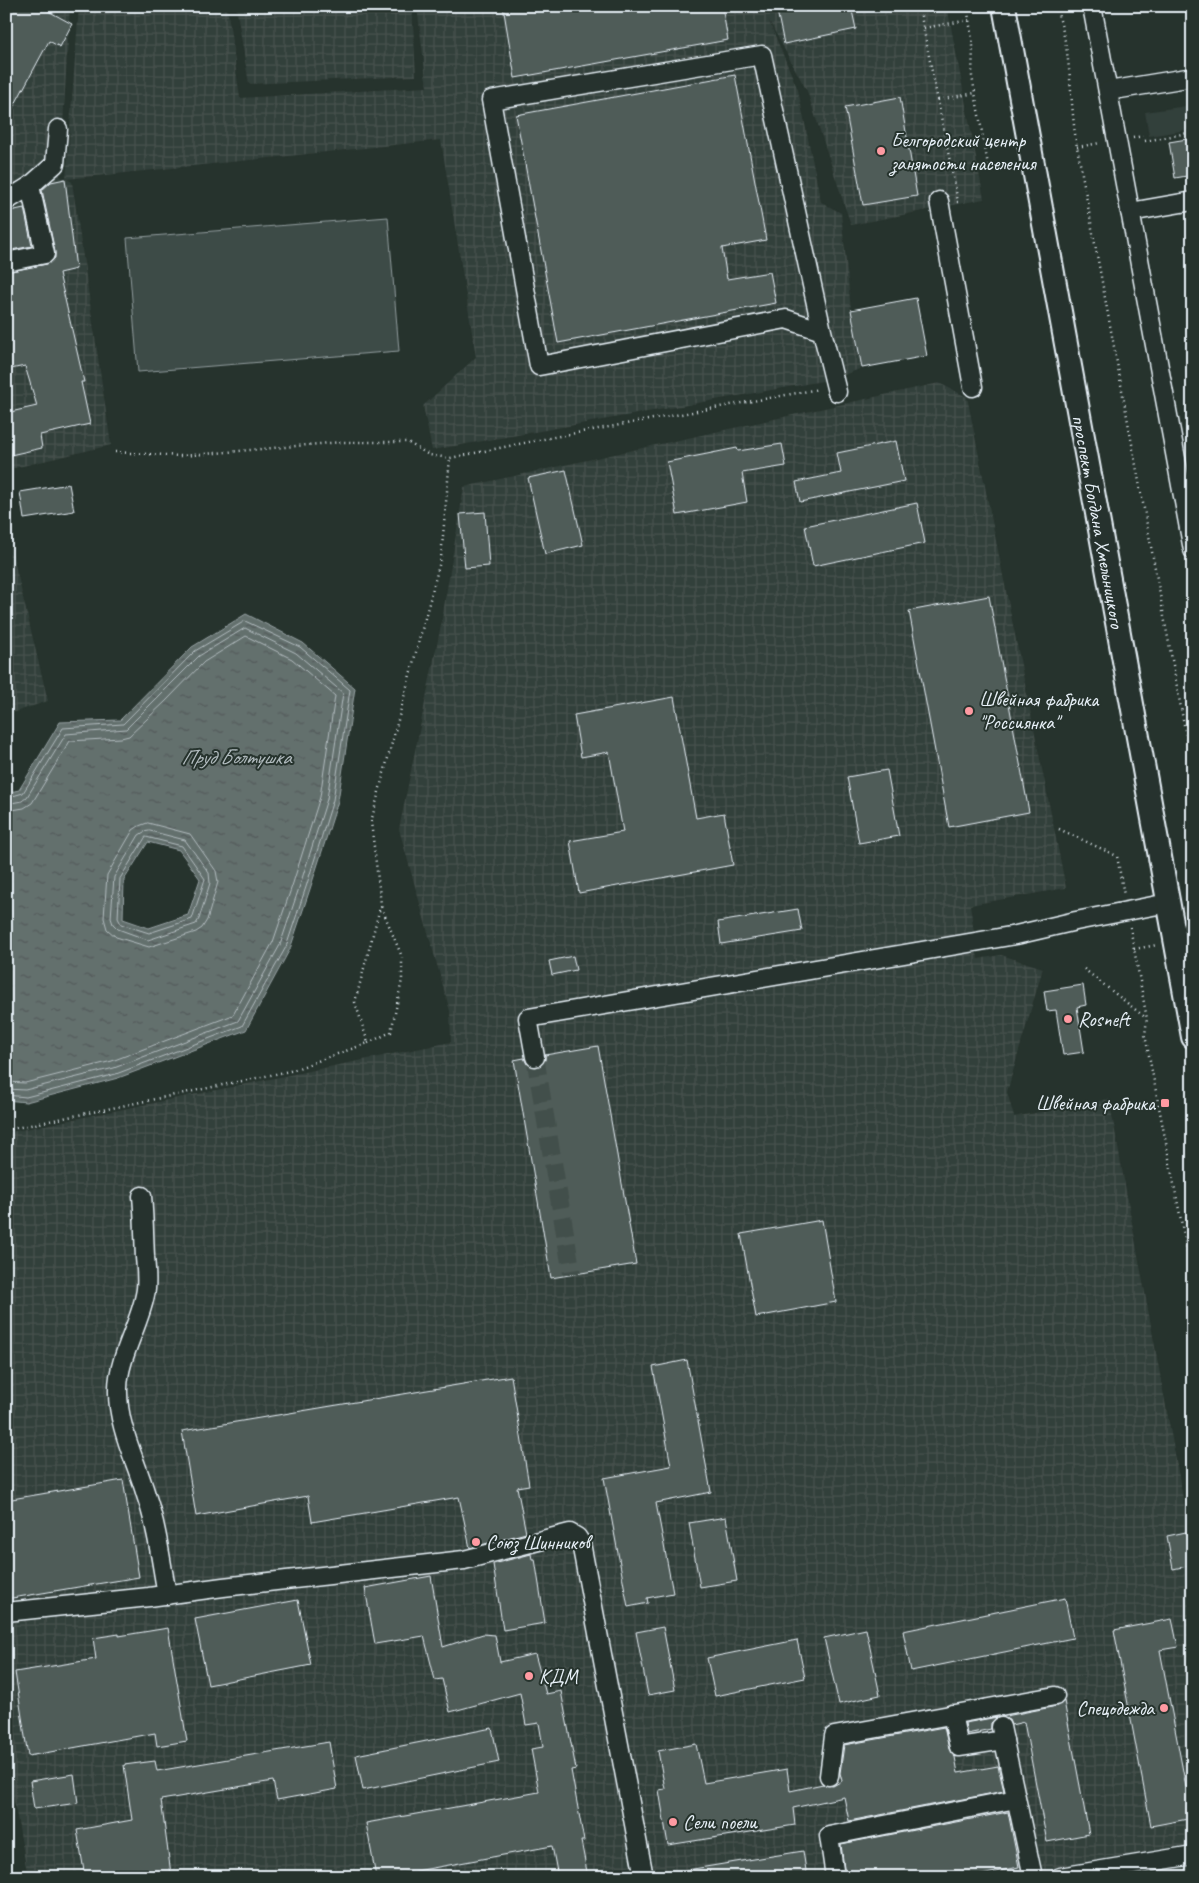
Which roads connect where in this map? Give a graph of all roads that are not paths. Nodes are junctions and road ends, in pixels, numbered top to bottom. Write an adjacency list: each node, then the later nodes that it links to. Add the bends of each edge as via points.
1 (1004, 6): 16 (main road, проспект Богдана Хмельницкого)
2 (1092, 6): 4 (street)
3 (1193, 77): 4 (street)
4 (1108, 91): 10 (street)
5 (58, 129): 6 (street, via 56,164)
6 (30, 186): 7 (street); 11 (street, via 45,254)
7 (6, 201)
8 (1193, 201): 10 (street)
9 (939, 204): 13 (street)
10 (1130, 212): 15 (street)
11 (6, 262)
12 (822, 331): 12 (street, via 762,55 491,100 538,366 786,320); 14 (street)
13 (973, 387)
14 (836, 389)
15 (1193, 550)
16 (1168, 903): 17 (main road, проспект Богдана Хмельницкого); 18 (street, via 1016,935 528,1018)
17 (1193, 1037)
18 (535, 1057)
19 (142, 1196): 20 (street, via 146,1292 120,1370 118,1402 147,1496)
20 (167, 1595): 21 (street); 28 (street, via 464,1560 570,1533 577,1536 581,1543)
21 (6, 1612)
22 (1055, 1696): 24 (street)
23 (952, 1714): 24 (street); 24 (street, via 959,1747); 25 (street, via 834,1736)
24 (1000, 1721): 26 (street)
25 (829, 1776)
26 (1016, 1798): 29 (street, via 829,1836); 30 (street)
27 (1193, 1855): 31 (street)
28 (644, 1877)
29 (835, 1877)
30 (1033, 1877)
31 (1060, 1877)

